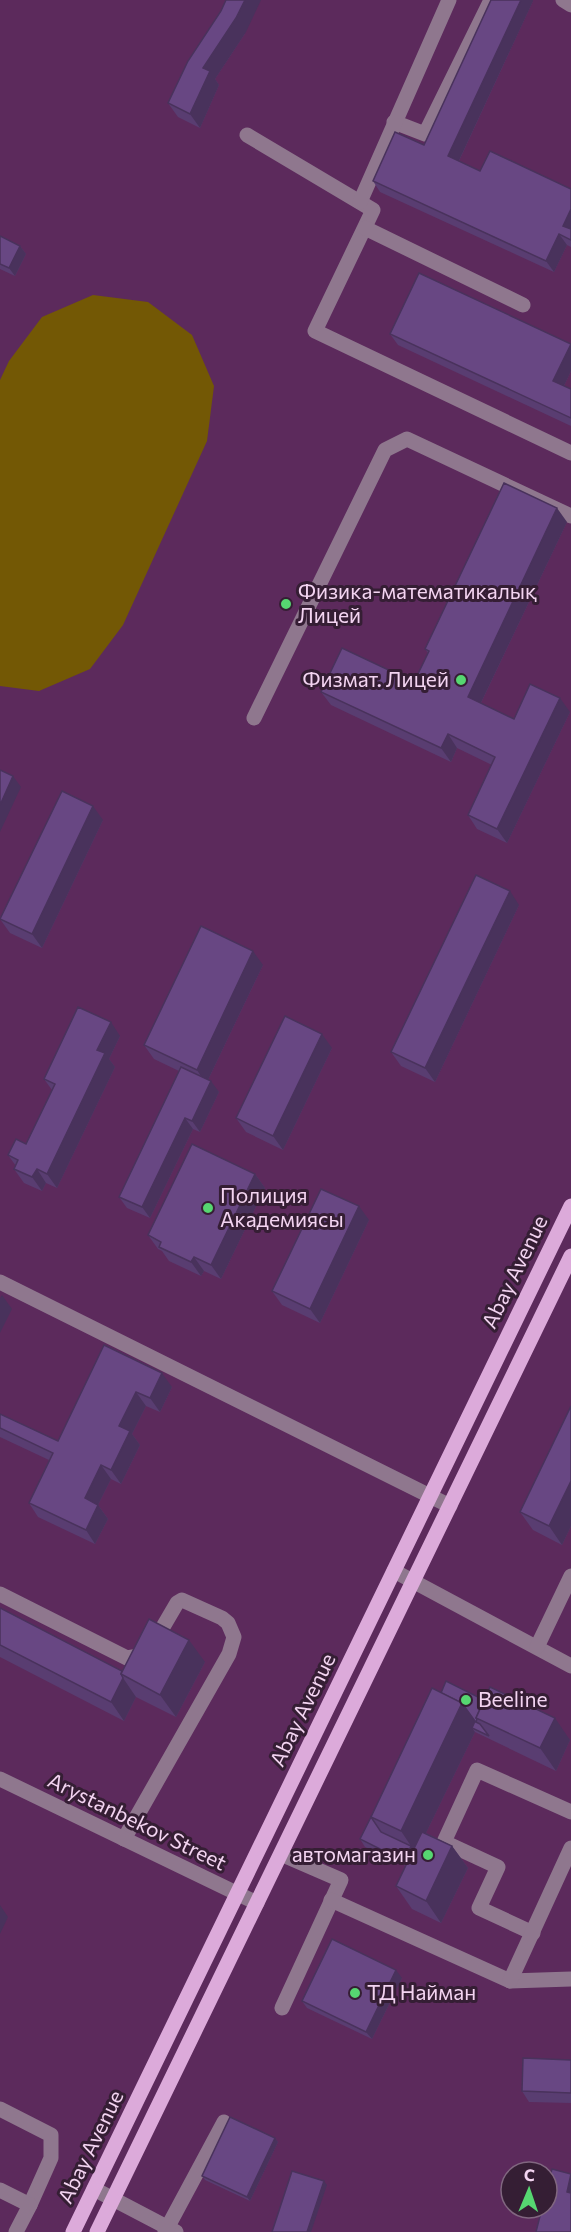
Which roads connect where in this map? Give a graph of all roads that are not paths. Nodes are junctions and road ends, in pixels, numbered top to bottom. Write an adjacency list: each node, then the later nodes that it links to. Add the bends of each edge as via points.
1 (449, 0): 5 (street)
2 (491, 0): 5 (street, via 425,134)
3 (563, 0): 4 (street)
4 (571, 5)
5 (394, 122): 7 (street)
6 (248, 135): 7 (street)
7 (360, 202): 8 (street, via 373,210)
8 (365, 228): 9 (street); 10 (street, via 315,331)
9 (523, 305)
10 (571, 453)
11 (571, 516): 12 (street, via 407,439 385,450)
12 (254, 718)
13 (571, 1206): 16 (main road, Abay Avenue)
14 (571, 1256): 17 (main road, Abay Avenue)
15 (0, 1282): 16 (street)
16 (430, 1496): 17 (street); 18 (main road, Abay Avenue)
17 (450, 1506): 20 (main road, Abay Avenue)
18 (394, 1570): 20 (street); 29 (main road, Abay Avenue)
19 (571, 1576): 22 (street)
20 (414, 1580): 22 (street); 28 (main road, Abay Avenue)
21 (0, 1594): 26 (street, via 127,1658 144,1655 182,1600 228,1623 234,1637 229,1654)
22 (537, 1647): 23 (street)
23 (571, 1666)
24 (0, 1779): 26 (street, Arystanbekov Street)
25 (571, 1812): 32 (street, via 477,1770 444,1842 498,1867 479,1908)
26 (124, 1839): 29 (street, Arystanbekov Street)
27 (571, 1848): 32 (street)
28 (280, 1854): 30 (street, via 341,1880); 31 (main road, Abay Avenue)
29 (237, 1894): 31 (street, Arystanbekov Street); 38 (main road, Abay Avenue)
30 (332, 1900): 34 (street); 35 (street)
31 (257, 1903): 40 (main road, Abay Avenue)
32 (534, 1933): 34 (street)
33 (571, 1979): 34 (street)
34 (510, 1981)
35 (282, 2008)
36 (0, 2109): 41 (street, via 51,2135 51,2158)
37 (224, 2122): 42 (street)
38 (94, 2189): 40 (street); 44 (main road, Abay Avenue)
39 (0, 2190): 41 (street)
40 (113, 2199): 42 (street); 45 (main road, Abay Avenue)
41 (30, 2205): 43 (street)
42 (169, 2231)
43 (16, 2232)
44 (73, 2232)
45 (97, 2232)

